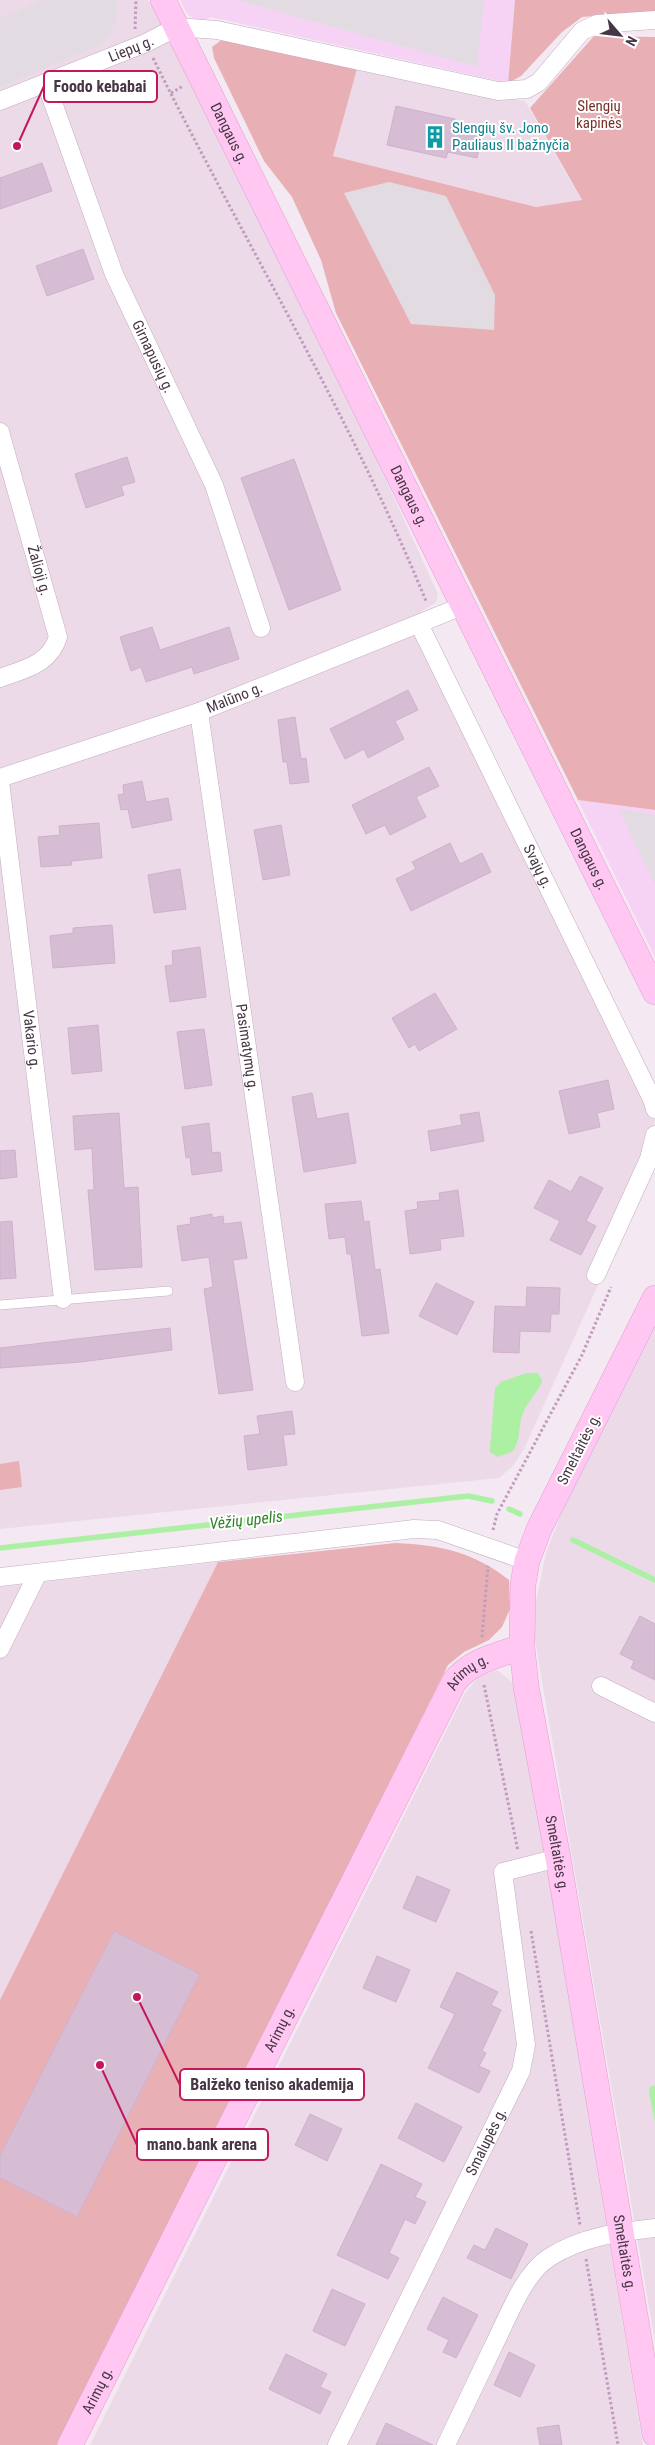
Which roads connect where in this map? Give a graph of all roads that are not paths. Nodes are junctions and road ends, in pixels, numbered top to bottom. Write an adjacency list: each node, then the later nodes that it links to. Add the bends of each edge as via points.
1 (163, 0): 3 (main road, Dangaus g.)
2 (655, 20): 3 (street, via 597,24 582,31 539,82 528,89 498,91 236,33)
3 (177, 27): 4 (street, Liepų g., via 146,43); 7 (main road, Dangaus g.)
4 (46, 83): 5 (street, Liepų g.); 9 (street, Girnapusių g., via 114,274 214,485)
5 (0, 102)
6 (0, 432): 10 (street, Žalioji g., via 58,637 46,659)
7 (465, 605): 8 (street, Malūno g.); 13 (main road, Dangaus g.)
8 (426, 621): 11 (street, Malūno g.); 14 (street, Svajų g.)
9 (261, 628)
10 (0, 678)
11 (199, 712): 12 (street, Malūno g.); 21 (street, Pasimatymų g.)
12 (0, 779): 19 (street, Vakario g.)
13 (655, 992)
14 (655, 1109)
15 (655, 1135): 16 (street, via 649,1159)
16 (596, 1275)
17 (168, 1291): 19 (lane)
18 (655, 1298): 22 (main road, Smeltaitės g., via 539,1529)
19 (63, 1299): 20 (lane)
20 (0, 1304)
21 (295, 1382)
22 (527, 1561): 23 (street, via 438,1530 414,1529); 25 (main road, Smeltaitės g., via 523,1584)
23 (38, 1573): 24 (street); 26 (street)
24 (0, 1577)
25 (522, 1646): 29 (main road, Smeltaitės g., via 526,1686); 33 (main road, Arimų g., via 480,1662 454,1682)
26 (0, 1649)
27 (600, 1686): 28 (street)
28 (655, 1713)
29 (558, 1858): 31 (main road, Smeltaitės g.); 34 (street, Smalupės g., via 503,1872 526,2045 521,2071)
30 (655, 2228): 31 (street)
31 (622, 2232): 32 (main road, Smeltaitės g.); 35 (street, via 562,2250 538,2267 512,2308)
32 (655, 2434)
33 (70, 2445)
34 (337, 2445)
35 (446, 2445)

